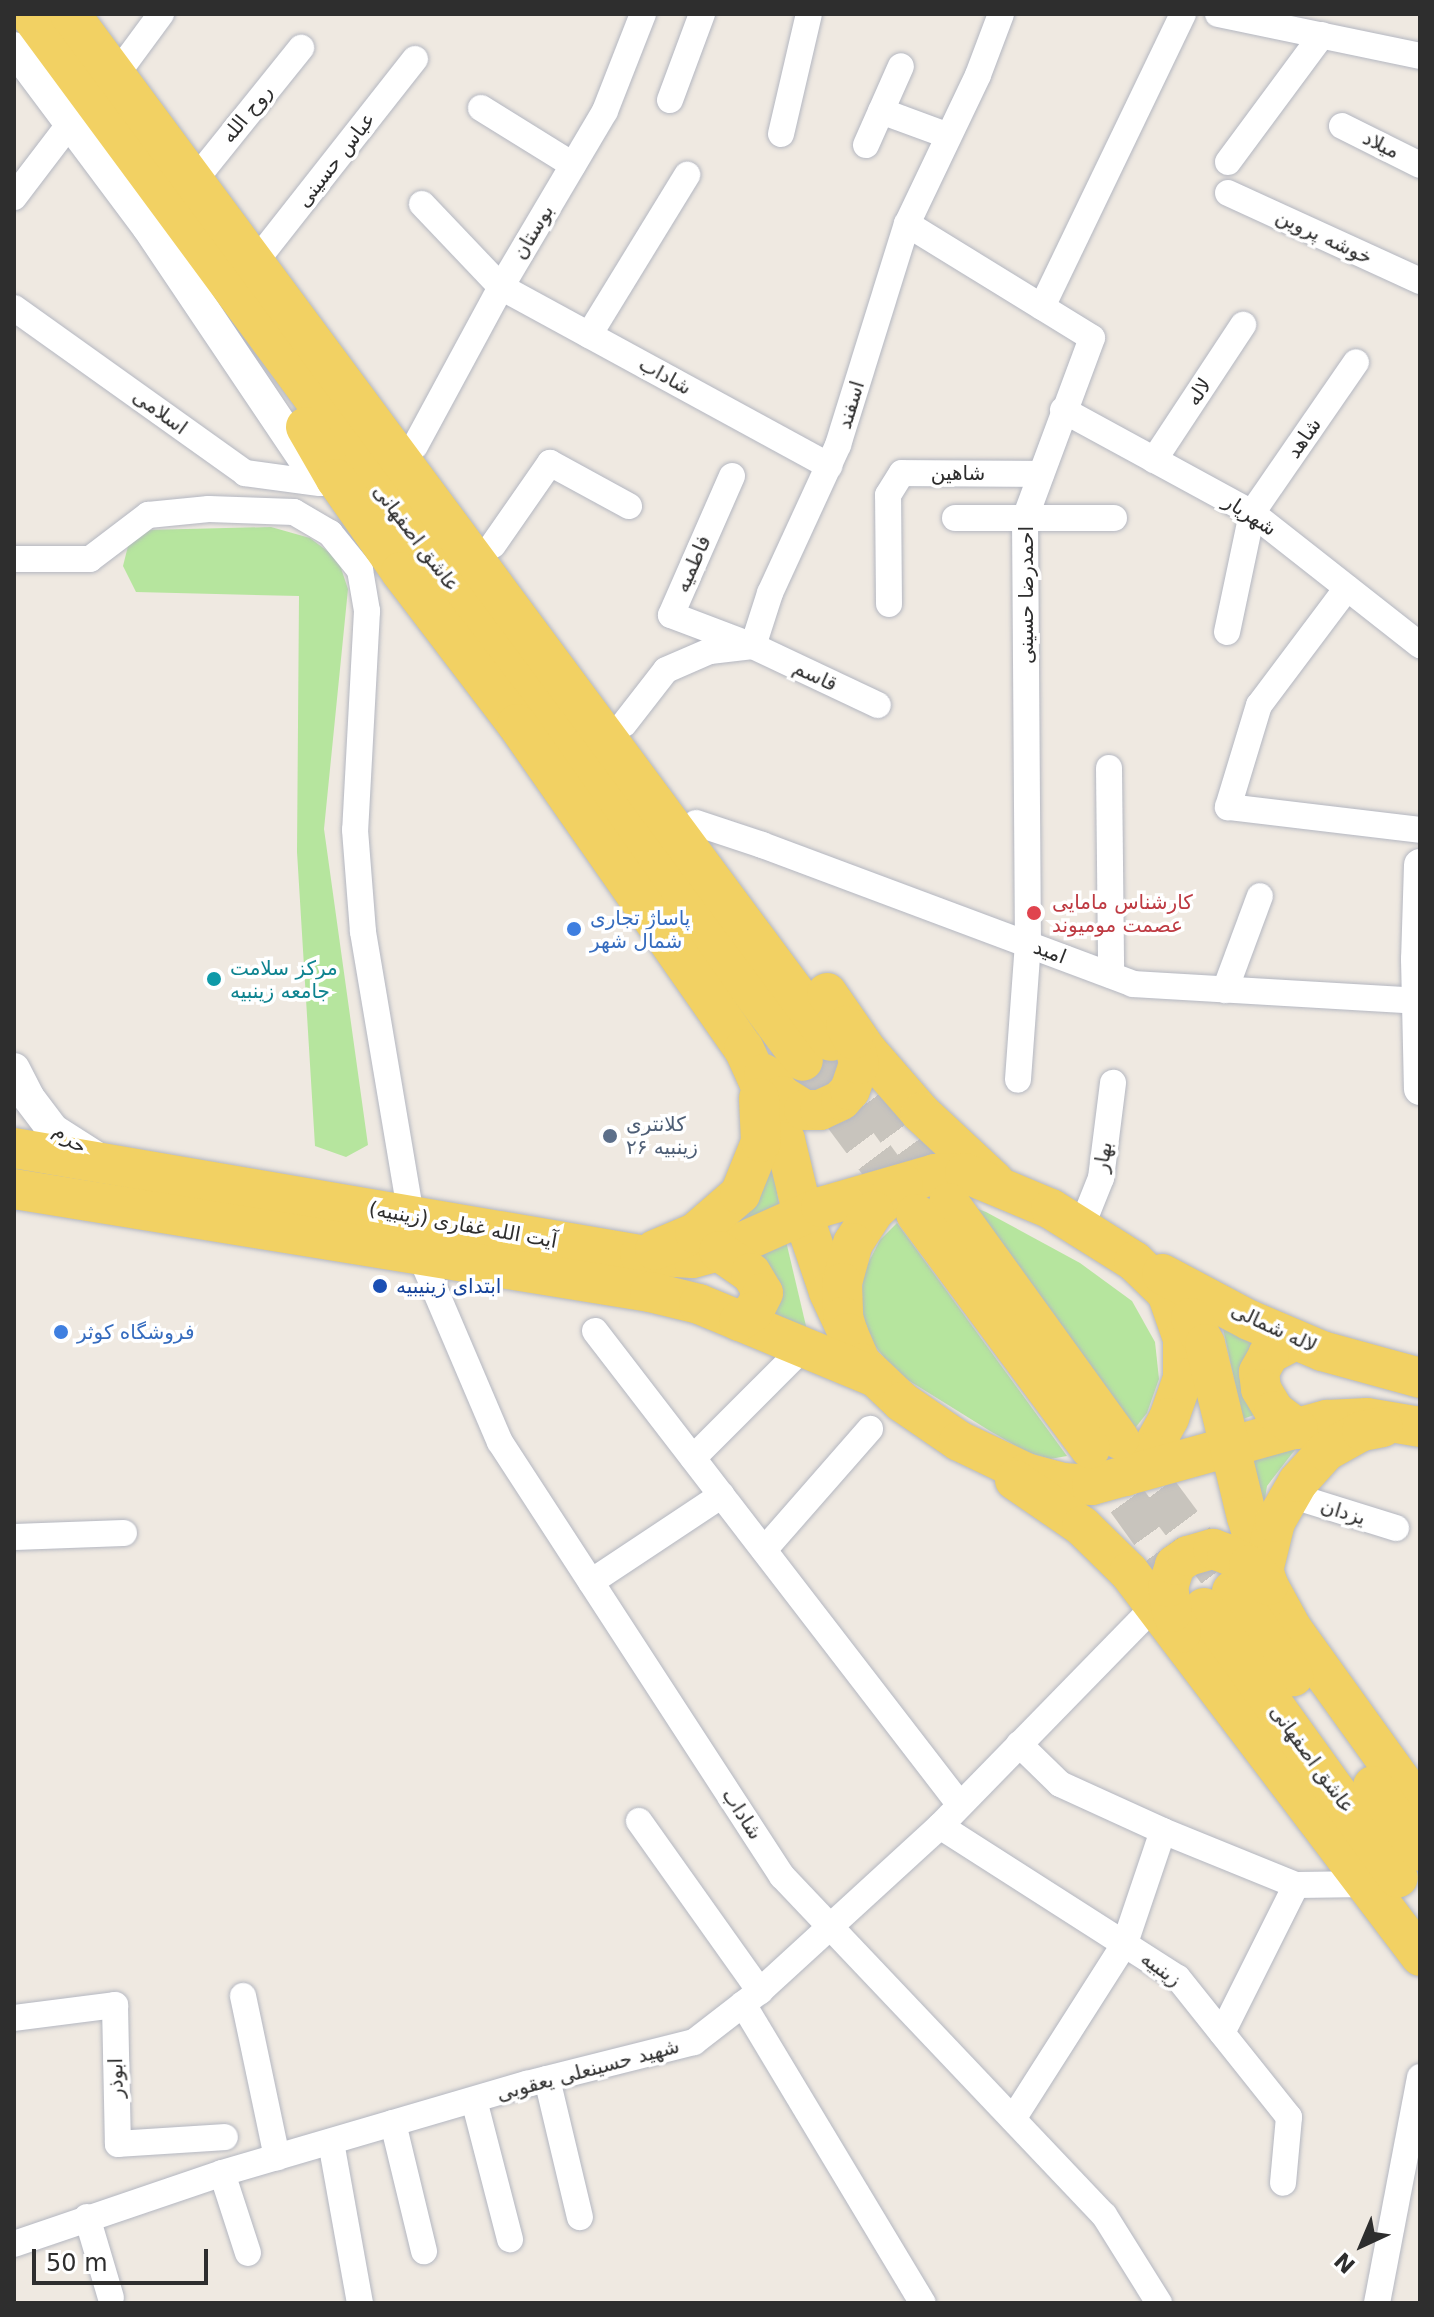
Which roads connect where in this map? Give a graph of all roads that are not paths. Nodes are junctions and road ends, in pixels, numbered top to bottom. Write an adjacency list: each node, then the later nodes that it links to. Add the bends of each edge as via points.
1 (30, 14): 34 (main road, عاشق اصفهانی)
2 (70, 14): 16 (main road, عاشق اصفهانی)
3 (161, 14): 16 (street)
4 (643, 14): 26 (street, بوستان, via 605,111)
5 (702, 14): 17 (street)
6 (809, 14): 22 (street)
7 (1001, 14): 23 (street, اسفند)
8 (1183, 14): 37 (street)
9 (1218, 14): 10 (street)
10 (1322, 35): 13 (street); 25 (street)
11 (14, 48): 20 (street)
12 (301, 48): 29 (street, روح الله)
13 (1420, 56)
14 (415, 59): 34 (street, عباس حسینی)
15 (901, 66): 19 (street)
16 (116, 75): 29 (main road, عاشق اصفهانی)
17 (670, 100)
18 (481, 108): 26 (street)
19 (881, 111): 23 (street); 24 (street)
20 (72, 121): 31 (street); 48 (street)
21 (1342, 126): 27 (street, میلاد)
22 (781, 134)
23 (949, 136): 33 (street, اسفند)
24 (866, 145)
25 (1228, 162)
26 (573, 165): 36 (street, بوستان)
27 (1420, 165)
28 (687, 175): 40 (street)
29 (194, 181): 34 (main road, عاشق اصفهانی)
30 (1228, 193): 35 (street, خوشه پروین)
31 (14, 196)
32 (422, 204): 36 (street, شاداب)
33 (907, 224): 37 (street, احمدرضا حسینی); 45 (street, اسفند)
34 (231, 249): 43 (main road); 59 (main road, via 336,479); 75 (main road, عاشق اصفهانی)
35 (1420, 281)
36 (501, 287): 40 (street, شاداب); 43 (street, بوستان)
37 (1042, 307): 42 (street, احمدرضا حسینی, via 1092,338)
38 (14, 308): 48 (street, اسلامی, via 245,473)
39 (1243, 325): 44 (street, لاله)
40 (589, 335): 45 (street, شاداب)
41 (1356, 362): 50 (street, شاهد)
42 (1063, 410): 44 (street, شهریار); 46 (street, احمدرضا حسینی)
43 (415, 446): 54 (main road)
44 (1154, 460): 50 (street, شهریار)
45 (829, 466): 61 (street, اسفند, via 770,593)
46 (1041, 474): 52 (street, احمدرضا حسینی); 57 (street, شاهین, via 902,473 888,495)
47 (732, 476): 61 (street, فاطمیه, via 671,615)
48 (319, 483): 59 (street, via 368,551)
49 (629, 506): 54 (street, via 550,463)
50 (1252, 513): 56 (street, شهریار); 58 (street)
51 (955, 518): 52 (street)
52 (1025, 518): 53 (street); 70 (street, احمدرضا حسینی)
53 (1114, 518)
54 (493, 545): 63 (main road)
55 (14, 559): 87 (street, via 90,559 148,515 209,509 294,512 330,533 360,570 367,611 355,830 363,932)
56 (1347, 588): 60 (street, شهریار); 66 (street, via 1259,705 1228,807)
57 (889, 604)
58 (1227, 632)
59 (446, 633): 76 (main road, via 624,874)
60 (1420, 645)
61 (753, 646): 62 (street, قاسم); 63 (street, via 710,651 666,670)
62 (878, 705)
63 (624, 724): 65 (main road)
64 (1109, 768): 71 (street)
65 (696, 823): 70 (street, امید); 72 (main road)
66 (1420, 830)
67 (1420, 865): 68 (street)
68 (1420, 879): 74 (street)
69 (1260, 896): 73 (street)
70 (1028, 943): 71 (street, امید); 78 (street, احمدرضا حسینی)
71 (1111, 975): 73 (street, امید, via 1133,984)
72 (823, 988): 76 (main road, via 853,1039 859,1064 841,1100 820,1110 804,1110); 83 (main road, via 867,1051 921,1113)
73 (1225, 990): 74 (street, امید)
74 (1419, 1001): 80 (street)
75 (817, 1051)
76 (751, 1065): 86 (main road, via 785,1140); 90 (main road, via 761,1142 740,1194 695,1233)
77 (14, 1069): 82 (street, حرم, via 53,1130)
78 (1018, 1080)
79 (1113, 1083): 88 (street, بهار, via 1101,1178)
80 (1420, 1089)
81 (14, 1148): 82 (main road, آیت الله غفاری (زینبیه))
82 (107, 1164): 87 (main road, آیت الله غفاری (زینبیه))
83 (997, 1184): 85 (main road, آیت الله غفاری (زینبیه), via 965,1173 935,1174); 88 (main road)
84 (14, 1189): 91 (main road, آیت الله غفاری (زینبیه))
85 (922, 1200): 86 (main road, آیت الله غفاری (زینبیه)); 96 (main road, via 874,1211 853,1243 842,1283); 106 (main road)
86 (803, 1215): 89 (main road, آیت الله غفاری (زینبیه)); 96 (main road)
87 (411, 1217): 90 (main road, آیت الله غفاری (زینبیه))
88 (1081, 1228): 92 (main road)
89 (719, 1251): 90 (main road, آیت الله غفاری (زینبیه), via 693,1258); 94 (main road, via 751,1273 763,1293 754,1311)
90 (640, 1255)
91 (421, 1257): 94 (main road, آیت الله غفاری (زینبیه), via 650,1292); 114 (street, شاداب, via 500,1442)
92 (1134, 1261): 93 (main road); 97 (main road, لاله شمالی)
93 (1167, 1293): 105 (main road, via 1190,1315 1205,1344); 106 (main road, via 1183,1339 1183,1378 1150,1452)
94 (739, 1321): 98 (main road, آیت الله غفاری (زینبیه))
95 (595, 1331): 107 (street)
96 (848, 1333): 99 (main road)
97 (1295, 1340): 100 (main road, لاله شمالی); 103 (main road, via 1269,1354 1259,1372 1261,1389 1274,1411)
98 (802, 1349): 99 (main road, آیت الله غفاری (زینبیه)); 107 (street)
99 (873, 1376): 104 (main road)
100 (1420, 1378)
101 (1410, 1426): 103 (main road, via 1367,1418 1327,1420); 109 (main road, via 1362,1431 1326,1451)
102 (870, 1429): 113 (street)
103 (1298, 1429): 105 (main road)
104 (959, 1441): 106 (main road, via 1026,1473 1063,1483 1092,1485); 116 (main road, via 1082,1526)
105 (1231, 1448): 106 (main road); 115 (main road)
106 (1111, 1455)
107 (693, 1458): 108 (street)
108 (722, 1495): 113 (street); 114 (street)
109 (1290, 1495): 110 (street, یزدان); 115 (main road)
110 (1396, 1528)
111 (124, 1533): 112 (street)
112 (14, 1537)
113 (764, 1550): 119 (street)
114 (591, 1582): 128 (street, شاداب, via 782,1876)
115 (1242, 1589): 117 (main road, via 1249,1565 1213,1549 1175,1565 1168,1587); 120 (main road, via 1292,1629); 124 (main road, عاشق اصفهانی); 127 (main road, عاشق اصفهانی)
116 (1155, 1606): 117 (main road); 118 (street, شهید حسینعلی یعقوبی)
117 (1188, 1648): 125 (main road)
118 (1019, 1744): 119 (street, شهید حسینعلی یعقوبی); 123 (street, via 1060,1784)
119 (960, 1805): 122 (street, شهید حسینعلی یعقوبی)
120 (1420, 1807)
121 (639, 1821): 132 (street)
122 (940, 1826): 128 (street, شهید حسینعلی یعقوبی); 129 (street, زینبیه)
123 (1163, 1831): 126 (street); 129 (street)
124 (1420, 1851)
125 (1369, 1884): 126 (street); 130 (main road)
126 (1296, 1885): 134 (street)
127 (1420, 1909)
128 (829, 1926): 132 (street, شهید حسینعلی یعقوبی); 138 (street, شاداب)
129 (1125, 1943): 134 (street, زینبیه, via 1178,1978); 138 (street)
130 (1420, 1956)
131 (243, 1996): 142 (street)
132 (752, 1998): 136 (street, شهید حسینعلی یعقوبی, via 694,2042); 153 (street)
133 (14, 2018): 140 (street, ابوذر, via 115,2005 118,2144)
134 (1222, 2033): 144 (street, زینبیه, via 1289,2117)
135 (1420, 2077): 155 (street)
136 (547, 2079): 137 (street, شهید حسینعلی یعقوبی); 146 (street)
137 (474, 2100): 139 (street, شهید حسینعلی یعقوبی); 147 (street)
138 (1013, 2119): 154 (street, شاداب, via 1104,2215)
139 (393, 2123): 141 (street, شهید حسینعلی یعقوبی); 149 (street)
140 (225, 2137)
141 (331, 2142): 142 (street, شهید حسینعلی یعقوبی); 152 (street)
142 (277, 2157): 143 (street, شهید حسینعلی یعقوبی)
143 (222, 2173): 145 (street, شهید حسینعلی یعقوبی); 150 (street)
144 (1283, 2183)
145 (87, 2217): 148 (street, شهید حسینعلی یعقوبی); 151 (street)
146 (580, 2217)
147 (510, 2239)
148 (14, 2244)
149 (424, 2251)
150 (248, 2253)
151 (111, 2298)
152 (360, 2303)
153 (923, 2303)
154 (1159, 2303)
155 (1377, 2303)

